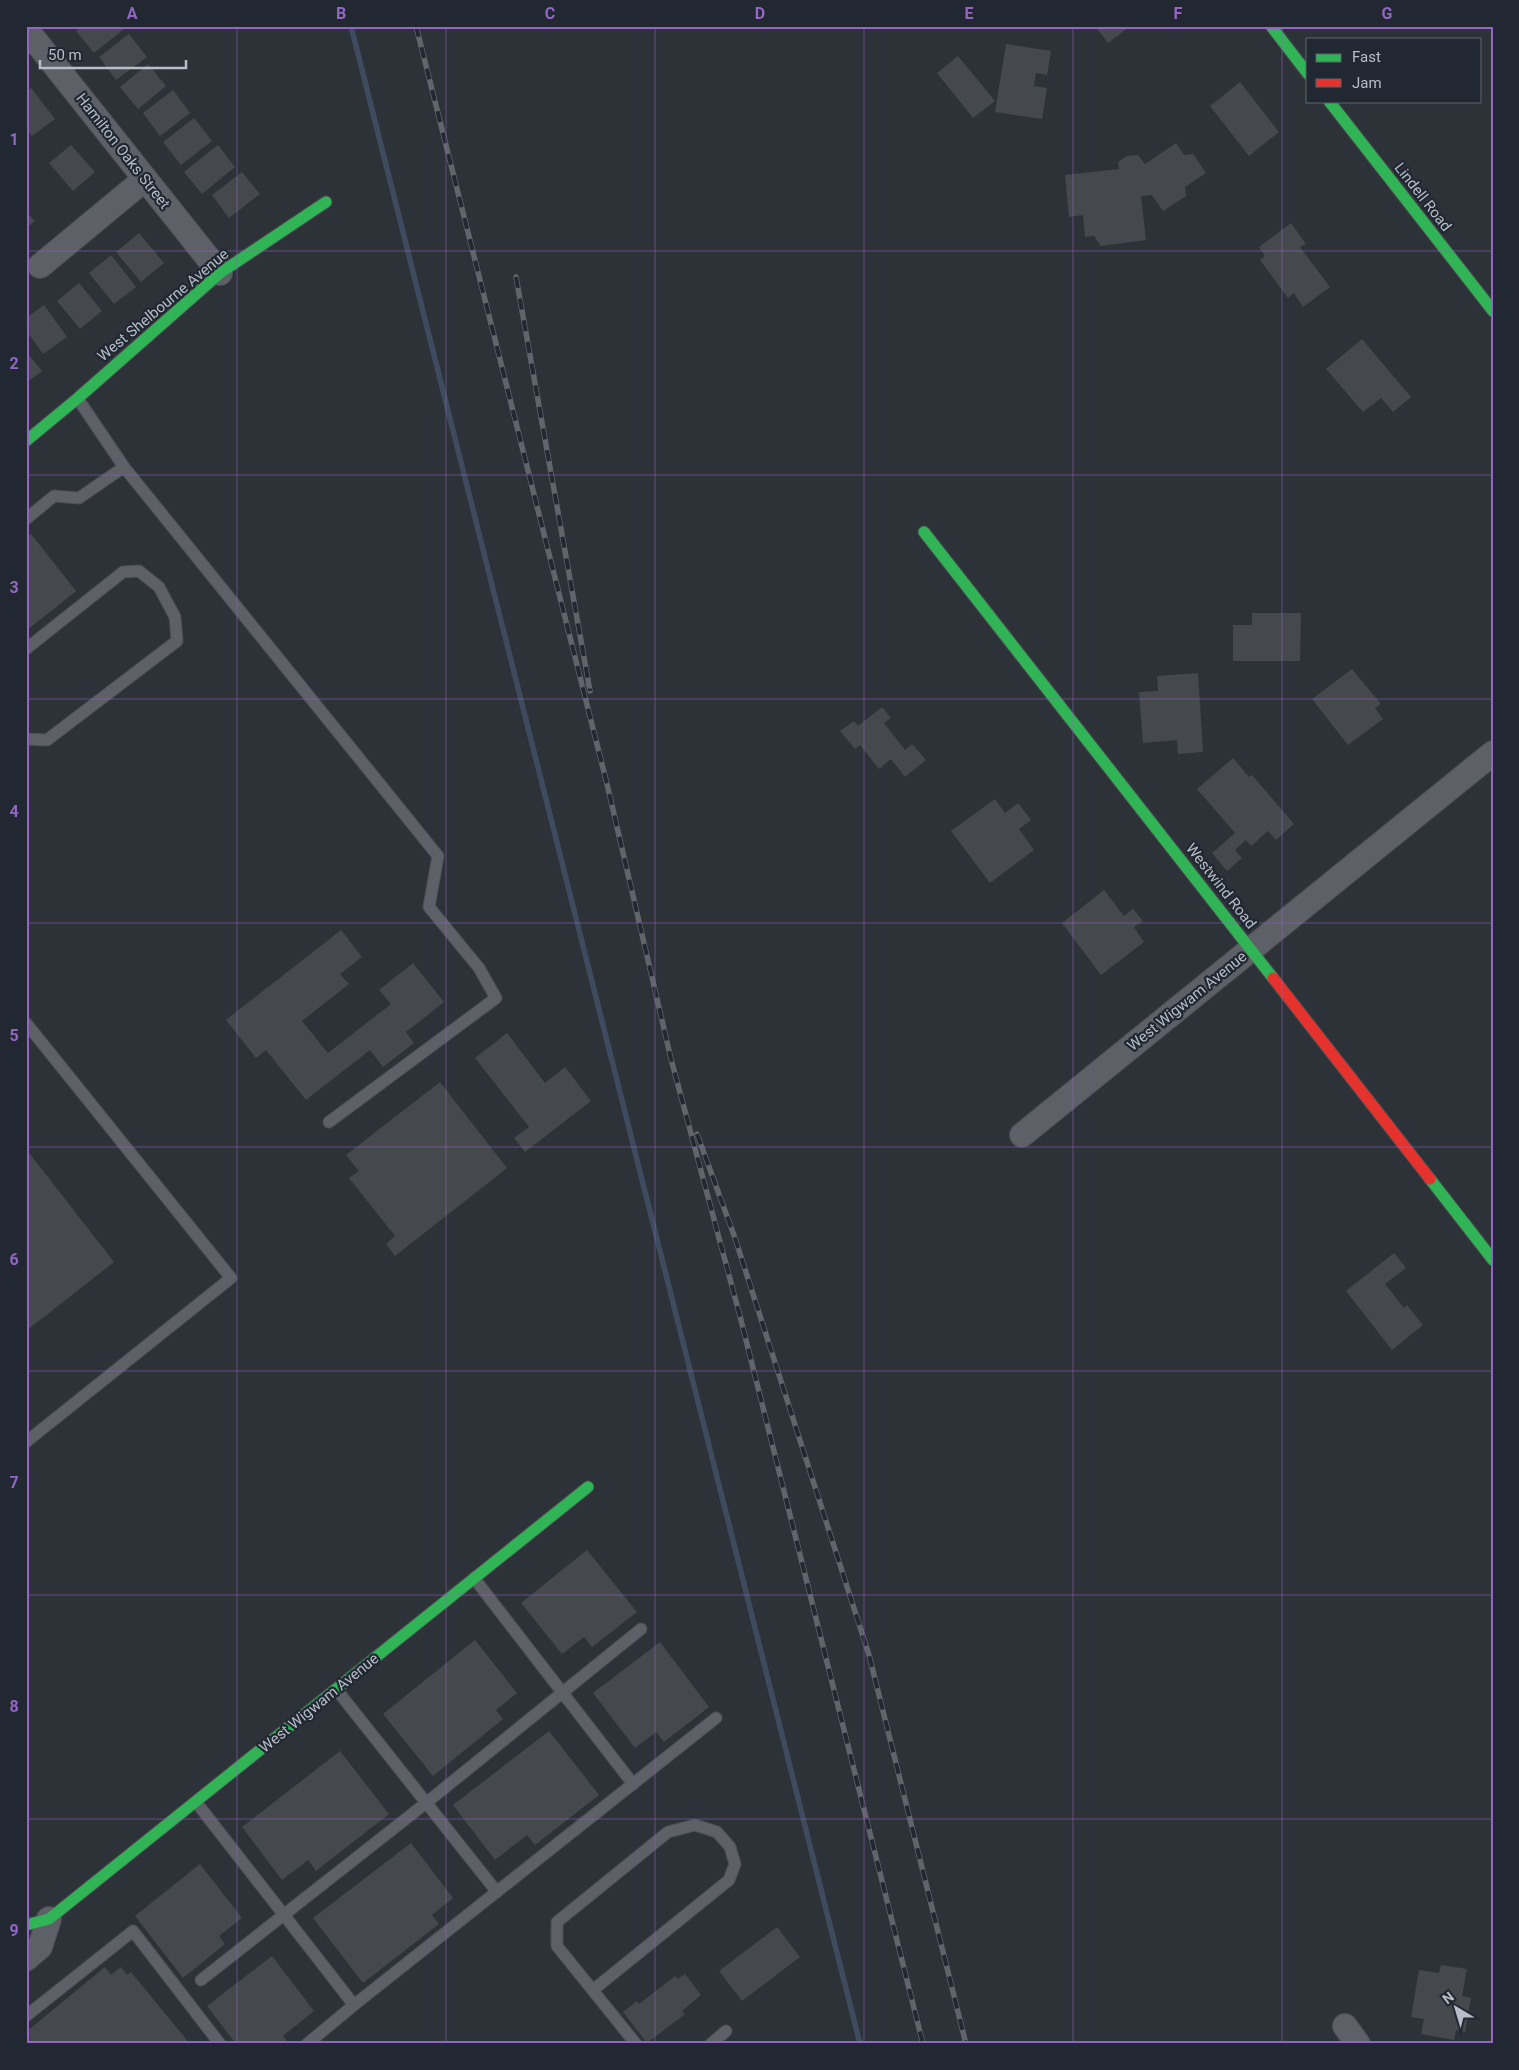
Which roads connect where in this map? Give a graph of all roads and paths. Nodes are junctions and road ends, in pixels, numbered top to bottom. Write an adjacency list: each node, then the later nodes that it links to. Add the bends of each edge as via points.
1 (1271, 26): 3 (street)
2 (29, 37): 5 (street, Hamilton Oaks Street)
3 (1306, 71)
4 (1330, 102): 9 (street, Lindell Road)
5 (145, 180): 7 (street); 8 (street, Hamilton Oaks Street)
6 (326, 202): 8 (street, West Shelbourne Avenue)
7 (40, 266)
8 (220, 273): 10 (street, West Shelbourne Avenue)
9 (1493, 311)
10 (78, 398): 11 (street, West Shelbourne Avenue); 12 (lane)
11 (26, 441)
12 (124, 467): 13 (lane, via 79,498 54,496); 20 (lane, via 438,856 429,907 479,968 496,998)
13 (26, 519)
14 (924, 532): 18 (street, Westwind Road)
15 (26, 649): 16 (lane, via 123,572 140,571 159,587 175,617 177,641 47,740)
16 (26, 739)
17 (1493, 754): 18 (street, West Wigwam Avenue)
18 (1251, 950): 21 (street, West Wigwam Avenue); 22 (street, Westwind Road)
19 (26, 1023): 23 (lane, via 231,1278)
20 (329, 1122)
21 (1022, 1135)
22 (1493, 1260)
23 (26, 1442)
24 (588, 1487): 25 (street, West Wigwam Avenue)
25 (474, 1578): 27 (street, West Wigwam Avenue); 28 (lane)
26 (641, 1629): 28 (lane)
27 (336, 1689): 31 (street, West Wigwam Avenue); 32 (lane)
28 (562, 1692): 30 (lane); 32 (lane)
29 (716, 1718): 30 (lane)
30 (632, 1784): 33 (lane)
31 (196, 1802): 34 (lane); 35 (street, West Wigwam Avenue)
32 (426, 1803): 33 (lane); 34 (lane)
33 (497, 1892): 40 (lane)
34 (284, 1915): 38 (lane); 40 (lane)
35 (49, 1920): 36 (street, West Wigwam Avenue); 37 (street, via 40,1947)
36 (26, 1925)
37 (26, 1959)
38 (201, 1980)
39 (593, 1990): 39 (lane, via 557,1946 557,1922 668,1832 695,1825 717,1832 730,1846 735,1864 729,1880); 45 (lane)
40 (354, 2005): 44 (lane)
41 (26, 2016): 43 (lane, via 133,1931)
42 (726, 2032): 46 (lane)
43 (220, 2044)
44 (307, 2044)
45 (636, 2044)
46 (711, 2044)

